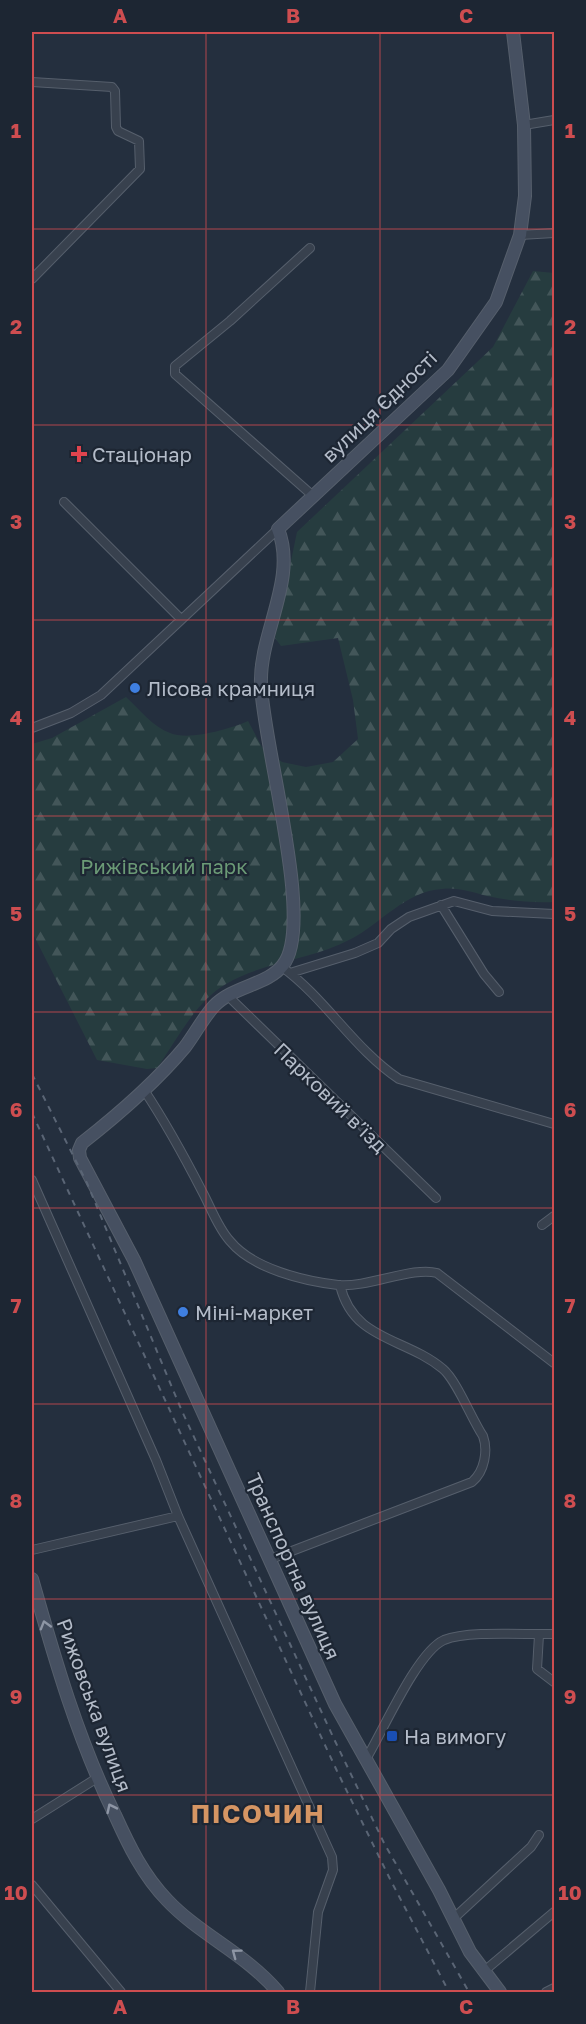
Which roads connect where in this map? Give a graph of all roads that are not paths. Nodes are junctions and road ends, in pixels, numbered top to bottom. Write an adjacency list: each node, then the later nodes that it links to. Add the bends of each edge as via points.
1 (513, 32): 4 (street, вулиця Єдності)
2 (32, 82): 8 (street, via 114,88 116,127 139,141 140,169)
3 (555, 120): 4 (street)
4 (524, 125): 6 (street, вулиця Єдності, via 525,196)
5 (555, 233): 6 (street)
6 (520, 235): 9 (street, вулиця Єдності, via 496,302 448,370)
7 (310, 248): 9 (street, via 174,370)
8 (32, 279)
9 (312, 495): 11 (street, вулиця Єдності)
10 (63, 502): 12 (street)
11 (278, 529): 12 (street, вулиця Єдності); 16 (street, via 284,555 282,579 260,680 291,876 291,945)
12 (181, 619): 13 (street, вулиця Єдності, via 101,695 71,713)
13 (32, 728)
14 (441, 905): 15 (street, via 454,901 492,911); 16 (street, via 409,917 370,946); 17 (street)
15 (553, 916)
16 (286, 970): 18 (street); 20 (street, via 380,1067 399,1079)
17 (499, 992)
18 (227, 995): 19 (street); 22 (street, Парковий в’їзд)
19 (144, 1090): 25 (street, via 229,1240 280,1271); 29 (street, Транспортна вулиця, via 82,1143 80,1158 134,1260)
20 (555, 1124)
21 (32, 1180): 27 (street)
22 (436, 1198)
23 (555, 1216): 24 (street)
24 (542, 1225)
25 (340, 1285): 26 (street, via 365,1284 426,1271 437,1273); 29 (street, via 357,1321 425,1356 448,1374 486,1443 484,1461 472,1482)
26 (555, 1363)
27 (178, 1516): 28 (street); 45 (street, via 332,1857 333,1870 318,1912)
28 (32, 1550)
29 (271, 1559): 34 (street, Транспортна вулиця, via 335,1704)
30 (32, 1580): 35 (street, Рижовська вулиця, one-way to 30, via 62,1684)
31 (555, 1634): 32 (street)
32 (539, 1635): 33 (street, via 537,1669); 34 (street, via 462,1636 433,1646 409,1680)
33 (555, 1682)
34 (366, 1759): 40 (street, Транспортна вулиця)
35 (97, 1778): 36 (street); 44 (street, Рижовська вулиця, one-way to 35, via 261,1972 168,1902 154,1886 136,1860)
36 (32, 1819)
37 (539, 1834): 40 (street, via 531,1847)
38 (32, 1885): 43 (street)
39 (555, 1912): 41 (street)
40 (453, 1919): 41 (street, Транспортна вулиця)
41 (483, 1972): 46 (street, Транспортна вулиця)
42 (555, 1988): 47 (street)
43 (116, 1990)
44 (278, 1992)
45 (310, 1992)
46 (500, 1992)
47 (546, 1992)

